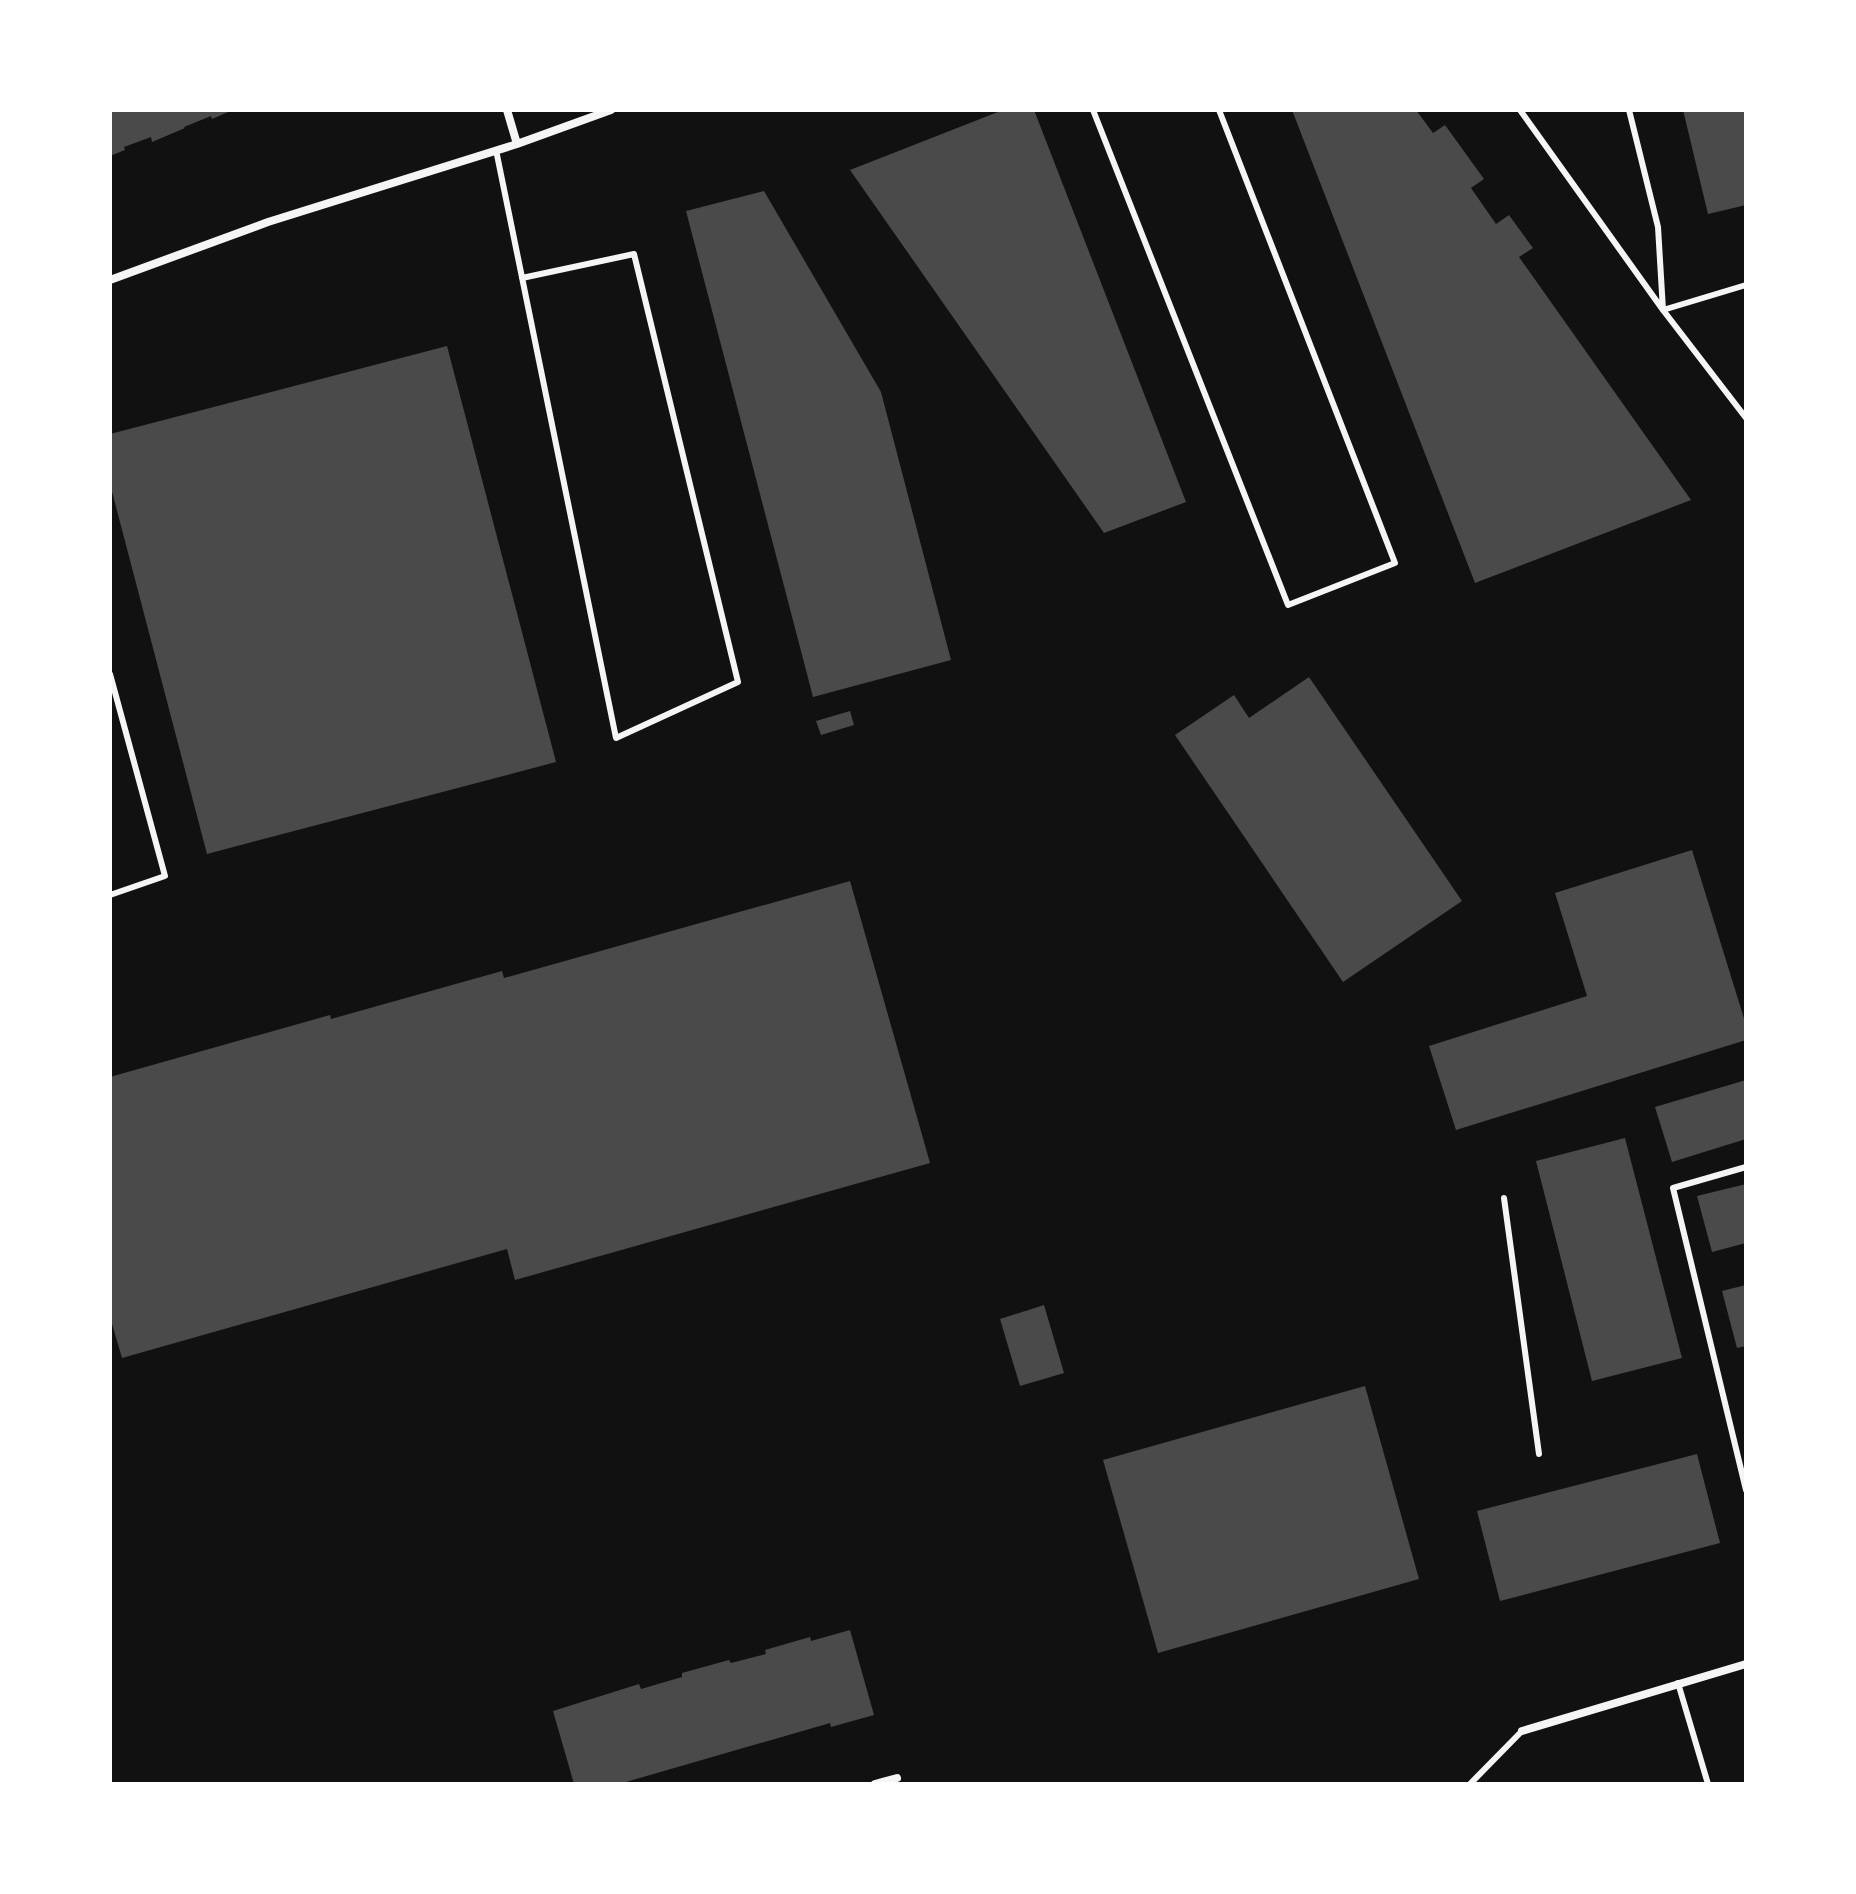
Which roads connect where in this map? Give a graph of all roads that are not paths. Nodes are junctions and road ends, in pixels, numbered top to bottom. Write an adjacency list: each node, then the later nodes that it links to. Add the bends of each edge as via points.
1 (507, 110): 7 (street)
2 (611, 110): 7 (street)
3 (1093, 110): 4 (lane, via 1288,605 1395,563)
4 (1219, 110)
5 (1520, 110): 12 (lane)
6 (1629, 110): 12 (lane, via 1658,227)
7 (517, 144): 8 (street)
8 (496, 150): 9 (lane); 10 (street, via 268,222)
9 (522, 278): 9 (lane, via 576,538 616,738 738,682 634,254)
10 (110, 280)
11 (1746, 285): 12 (lane)
12 (1663, 310): 13 (lane)
13 (1746, 418)
14 (110, 674): 15 (lane, via 165,876)
15 (110, 895)
16 (1746, 1167): 19 (lane, via 1673,1188)
17 (1504, 1198): 18 (lane)
18 (1539, 1454)
19 (1746, 1490)
20 (1746, 1664): 21 (street)
21 (1678, 1683): 22 (street); 26 (lane)
22 (1522, 1731): 25 (lane)
23 (897, 1778): 24 (street)
24 (875, 1784)
25 (1470, 1784)
26 (1708, 1784)

